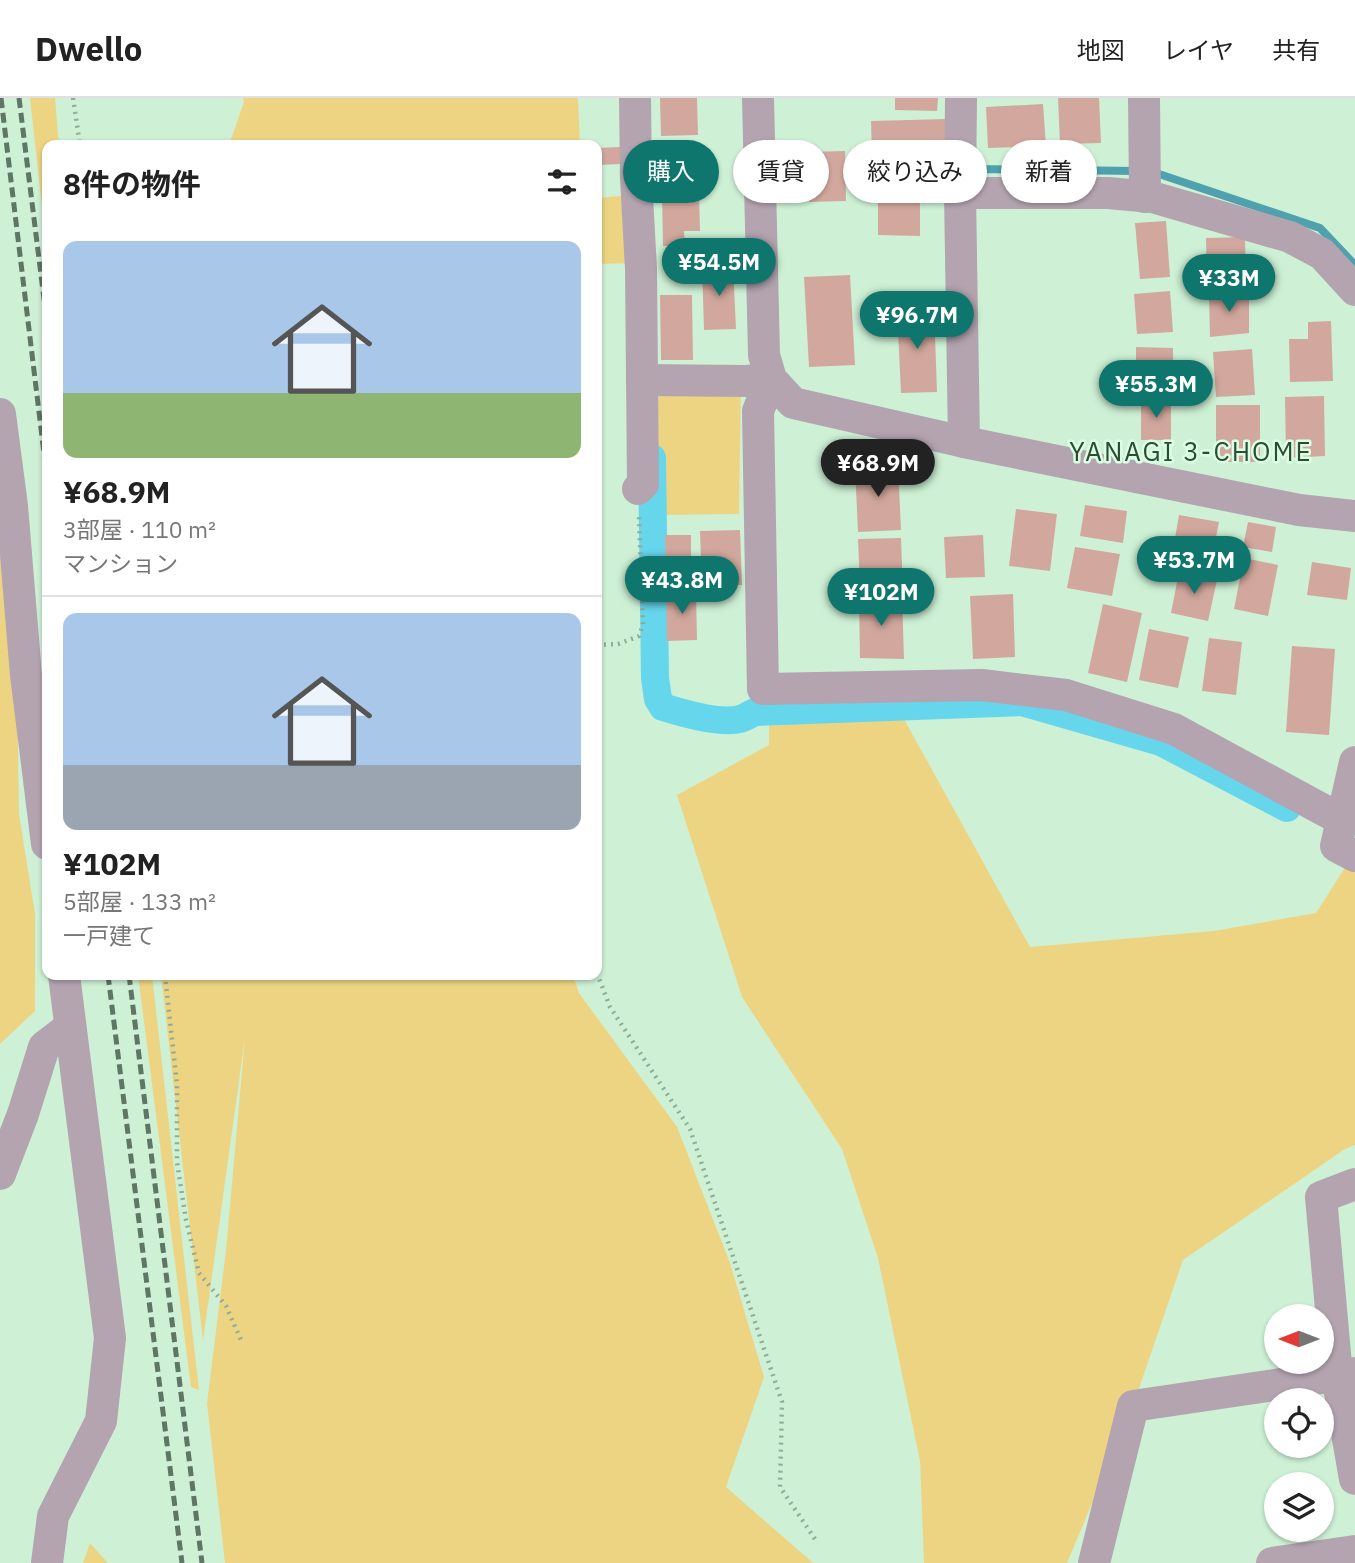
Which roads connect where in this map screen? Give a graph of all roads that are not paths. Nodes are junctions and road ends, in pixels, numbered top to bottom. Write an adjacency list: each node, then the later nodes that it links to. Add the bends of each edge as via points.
1 (635, 98): 11 (street)
2 (758, 98): 10 (street, via 764,355)
3 (961, 98): 5 (street)
4 (1144, 98): 7 (street)
5 (961, 140)
6 (987, 193): 7 (street)
7 (1146, 197): 9 (street, via 1290,237 1322,254)
8 (960, 203): 13 (street)
9 (1355, 290)
10 (771, 379): 11 (street); 13 (street, via 793,403); 18 (street, via 758,411 763,689 982,685 1066,695 1174,729)
11 (642, 380): 14 (street, via 643,484)
12 (0, 414): 17 (street)
13 (964, 442): 15 (street, via 1299,510)
14 (638, 489)
15 (1355, 516)
16 (1355, 762): 18 (street)
17 (42, 804)
18 (1342, 820): 19 (street, via 1336,846)
19 (1355, 856)
20 (65, 980): 21 (street)
21 (70, 1027): 22 (street, via 44,1046); 27 (street, via 110,1338 101,1421 52,1516)
22 (0, 1174)
23 (1355, 1184): 24 (street, via 1321,1197)
24 (1346, 1374): 25 (street); 28 (street, via 1133,1406)
25 (1355, 1479)
26 (1355, 1551): 29 (street)
27 (47, 1563)
28 (1094, 1563)
29 (1272, 1563)

